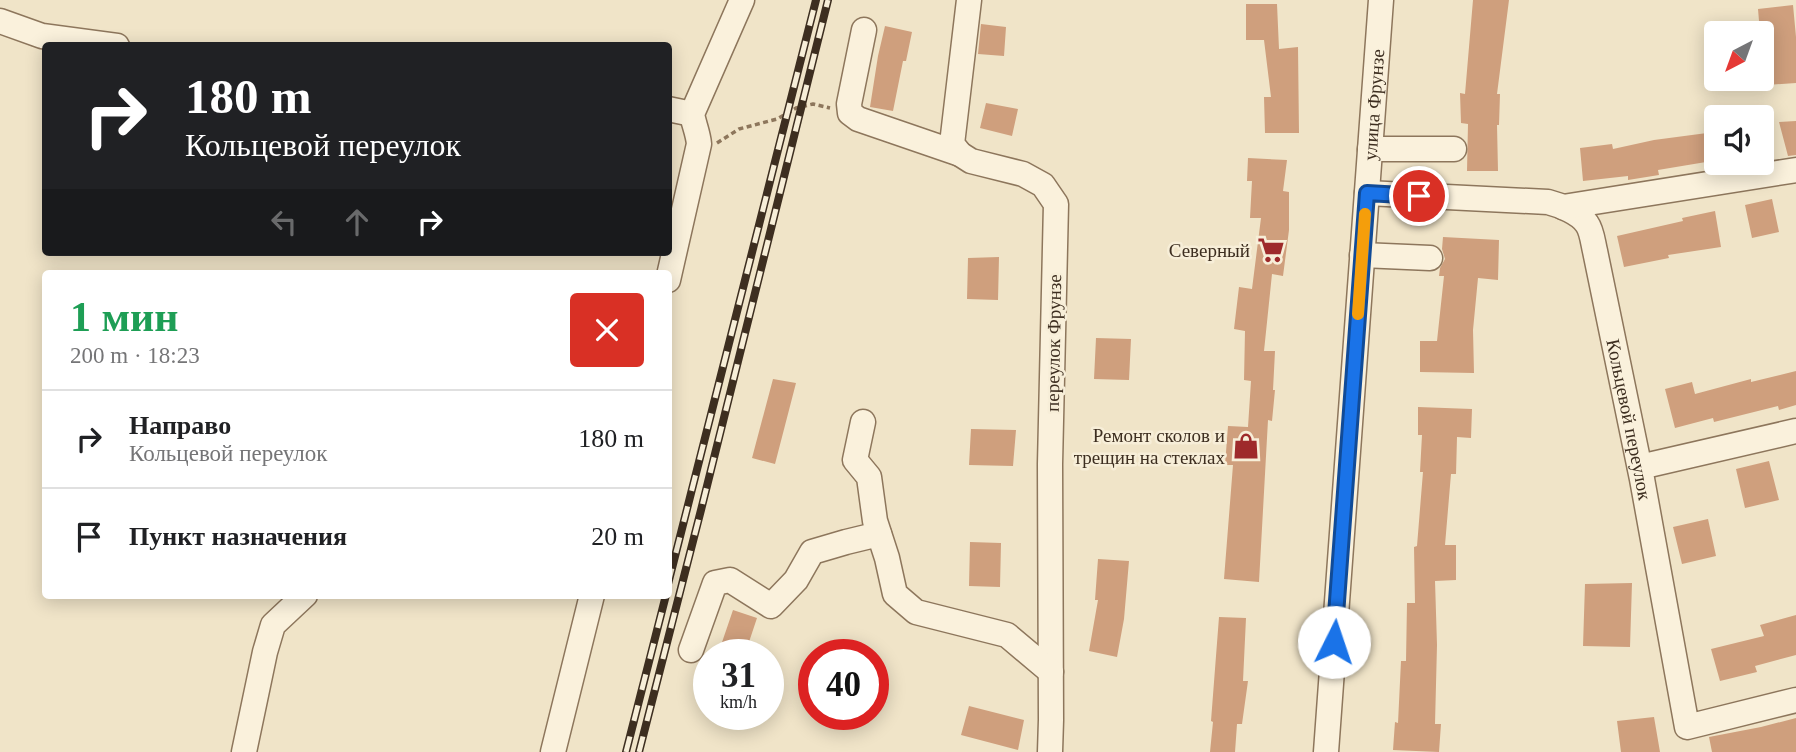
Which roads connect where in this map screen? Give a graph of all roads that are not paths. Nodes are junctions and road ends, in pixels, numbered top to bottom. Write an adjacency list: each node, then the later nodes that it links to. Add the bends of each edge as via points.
1 (742, 0): 7 (street)
2 (969, 0): 10 (street, via 952,144)
3 (1381, 0): 8 (street, улица Фрунзе)
4 (0, 21): 6 (street, via 42,36)
5 (864, 30): 10 (street, переулок Фрунзе, via 850,113)
6 (87, 42)
7 (680, 111): 16 (street, via 698,132 699,144)
8 (1370, 149): 9 (street); 12 (street, улица Фрунзе)
9 (1454, 149)
10 (960, 154): 24 (street, переулок Фрунзе, via 1023,174 1044,186 1056,204)
11 (1796, 170): 13 (street)
12 (1367, 193): 13 (street, Кольцевой переулок, via 1548,202); 14 (street, улица Фрунзе)
13 (1563, 207): 19 (street, Кольцевой переулок, via 1588,225)
14 (1362, 255): 15 (street); 29 (street, улица Фрунзе)
15 (1430, 258)
16 (670, 270)
17 (863, 422): 20 (street, via 855,460 869,477)
18 (1796, 431): 19 (street)
19 (1640, 467): 25 (street, Кольцевой переулок, via 1687,727)
20 (879, 534): 23 (street, via 812,552 796,580 771,606 730,580 715,583); 24 (street, via 895,594 916,612 1007,635)
21 (300, 599): 26 (street, via 273,625)
22 (591, 599): 27 (street)
23 (691, 650)
24 (1051, 672): 28 (street, переулок Фрунзе)
25 (1796, 700)
26 (244, 752)
27 (553, 752)
28 (1050, 752)
29 (1326, 752)

